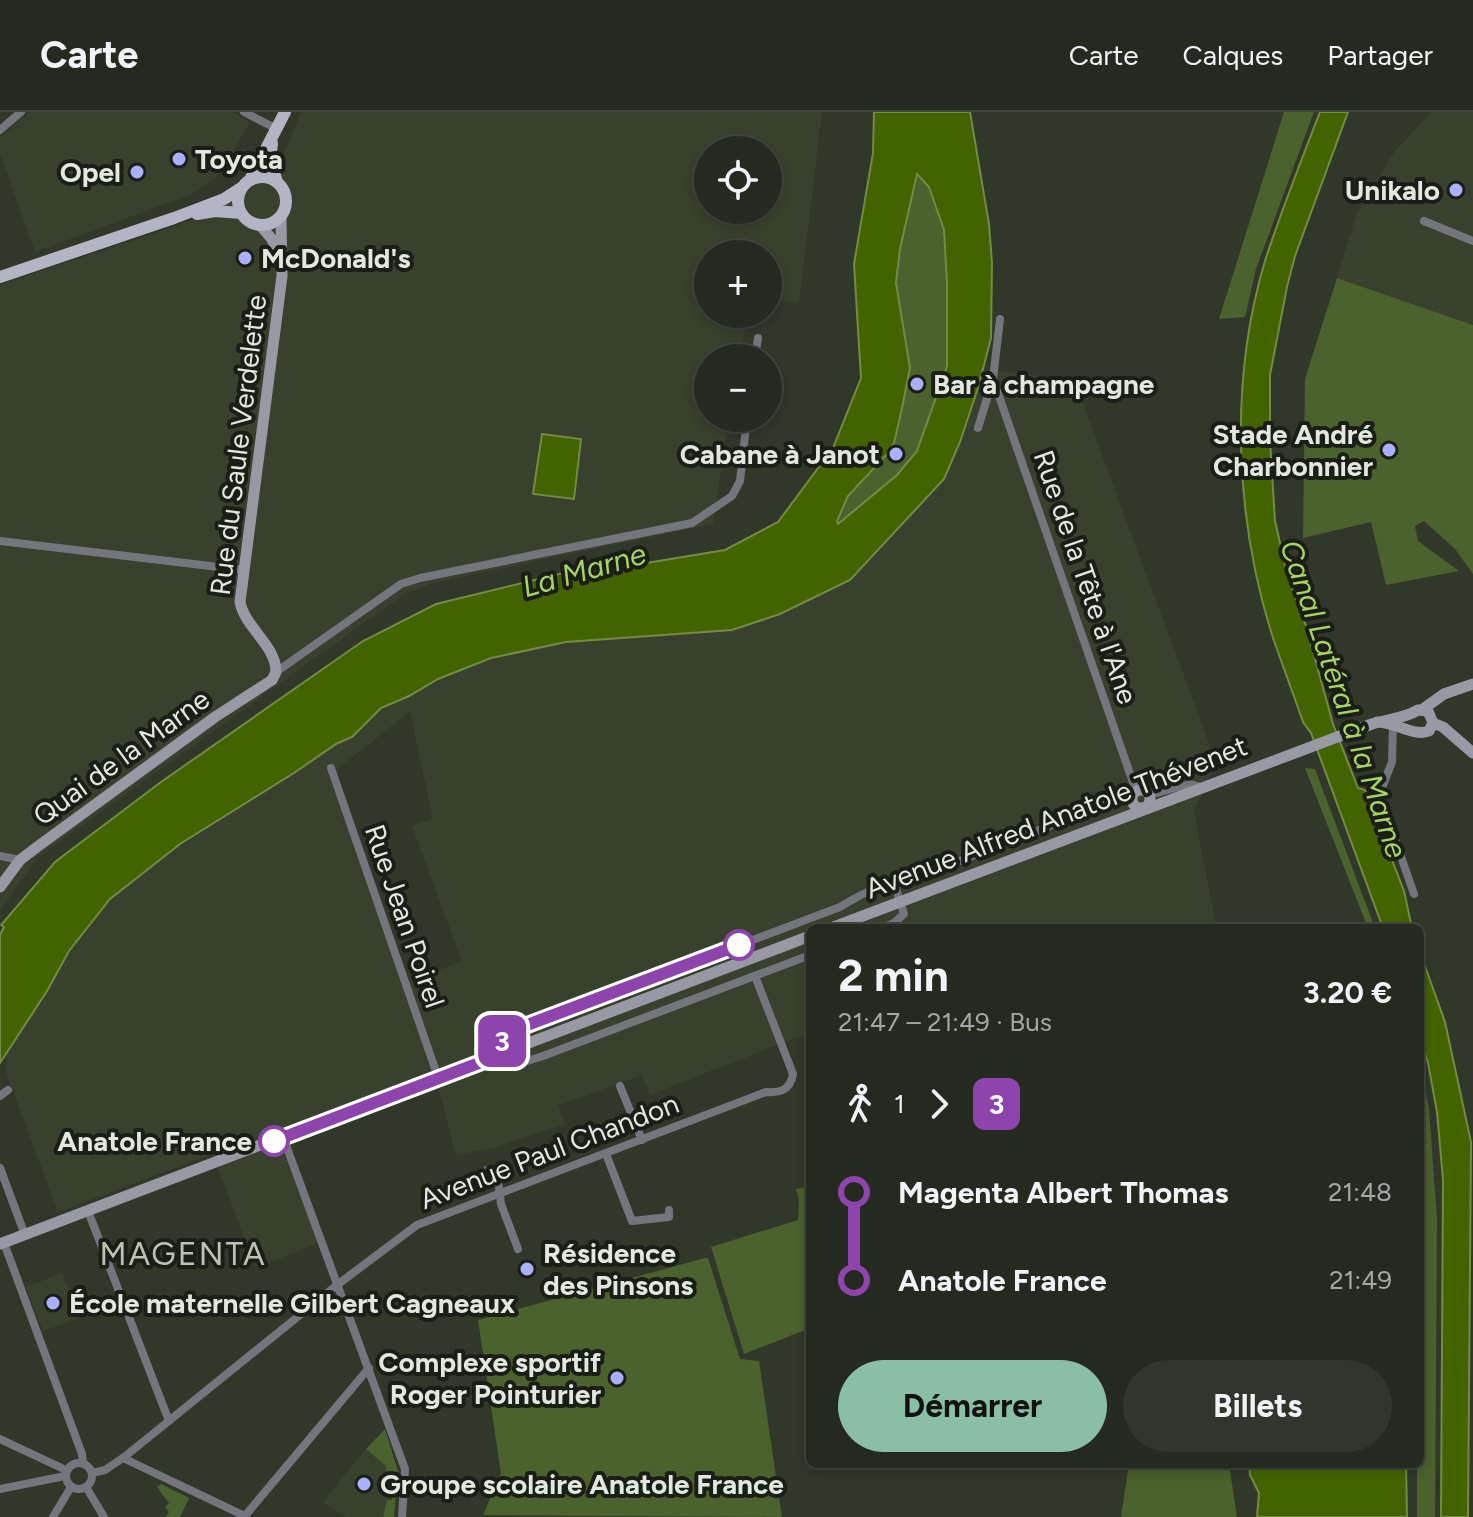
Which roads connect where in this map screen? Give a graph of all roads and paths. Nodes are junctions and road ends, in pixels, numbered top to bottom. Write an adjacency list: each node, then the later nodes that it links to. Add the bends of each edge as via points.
1 (21, 112): 4 (street)
2 (244, 112): 5 (street)
3 (285, 112): 5 (main road)
4 (0, 130)
5 (275, 132): 6 (main road, via 270,160); 7 (main road)
6 (277, 182): 7 (main road, via 264,177); 9 (main road, via 285,193)
7 (246, 184): 8 (main road, via 238,200); 10 (main road, via 224,199)
8 (241, 213): 10 (main road); 12 (main road)
9 (281, 216): 12 (main road); 14 (main road, Rue du Saule Verdelette)
10 (174, 218): 15 (main road)
11 (1424, 221): 13 (street)
12 (260, 225): 14 (main road, Rue du Saule Verdelette)
13 (1473, 241)
14 (283, 262): 23 (main road, Rue du Saule Verdelette)
15 (0, 277)
16 (1000, 319): 19 (street)
17 (758, 338): 18 (street)
18 (757, 344)
19 (993, 379): 20 (street); 39 (street, Rue de la Tête à l'Ane)
20 (978, 428)
21 (745, 432): 24 (street, via 740,481 732,496 692,523 401,584)
22 (0, 541): 23 (street)
23 (244, 570): 24 (main road, Rue du Saule Verdelette, via 242,609)
24 (276, 672): 41 (main road, Quai de la Marne, via 272,680)
25 (1473, 684): 26 (main road)
26 (1451, 693): 27 (main road); 29 (main road)
27 (1423, 709): 28 (main road); 29 (main road)
28 (1411, 715): 31 (main road, Avenue Alfred Anatole Thévenet); 32 (main road)
29 (1433, 720): 33 (main road); 34 (main road)
30 (1393, 723): 31 (main road); 32 (main road); 44 (street, via 1391,769 1381,799)
31 (1368, 725): 37 (main road, Avenue Alfred Anatole Thévenet)
32 (1412, 729): 33 (main road)
33 (1425, 733): 34 (main road)
34 (1457, 741): 35 (main road)
35 (1473, 753)
36 (331, 768): 52 (street, Rue Jean Poirel)
37 (1201, 787): 38 (street, via 1190,784); 39 (main road, Avenue Alfred Anatole Thévenet)
38 (1149, 795): 39 (main road, via 1150,801)
39 (1137, 800): 42 (street); 45 (main road, Avenue Alfred Anatole Thévenet, via 1121,817)
40 (0, 856): 41 (street)
41 (20, 860): 43 (main road, Quai de la Marne)
42 (895, 886): 45 (street); 51 (street, via 865,893 514,1030 503,1038)
43 (0, 887)
44 (1414, 894)
45 (902, 901): 46 (main road, Avenue Alfred Anatole Thévenet); 47 (street, via 904,914)
46 (842, 924)
47 (892, 924)
48 (806, 938): 51 (main road)
49 (806, 957): 50 (street)
50 (755, 976): 51 (street, via 524,1062 505,1061); 57 (street, Avenue Paul Chandon, via 793,1074 789,1086)
51 (500, 1055): 52 (main road)
52 (438, 1077): 56 (main road)
53 (620, 1086): 57 (street)
54 (8, 1090): 55 (street)
55 (0, 1096)
56 (283, 1137): 63 (main road); 67 (street)
57 (642, 1140): 58 (street, Avenue Paul Chandon)
58 (606, 1154): 61 (street, Avenue Paul Chandon); 62 (street, via 632,1221 669,1217)
59 (0, 1168): 64 (street)
60 (487, 1170): 61 (street, via 494,1172)
61 (499, 1195): 66 (street); 67 (street, Avenue Paul Chandon, via 417,1225)
62 (669, 1210)
63 (88, 1211): 64 (main road); 69 (street)
64 (25, 1235): 65 (main road)
65 (2, 1244): 72 (street)
66 (518, 1249)
67 (337, 1285): 68 (street); 69 (street, Avenue Paul Chandon)
68 (369, 1368): 78 (street); 81 (street, via 405,1469)
69 (169, 1421): 71 (street, Avenue Paul Chandon)
70 (0, 1439): 73 (street)
71 (123, 1458): 74 (street, Avenue Paul Chandon); 78 (street)
72 (83, 1463): 73 (street, via 72,1464); 74 (street)
73 (66, 1473): 75 (street); 77 (street)
74 (92, 1473): 76 (street)
75 (71, 1487): 76 (street); 79 (street)
76 (86, 1487): 80 (street)
77 (0, 1489)
78 (244, 1516)
79 (53, 1517)
80 (104, 1517)
81 (402, 1517)

